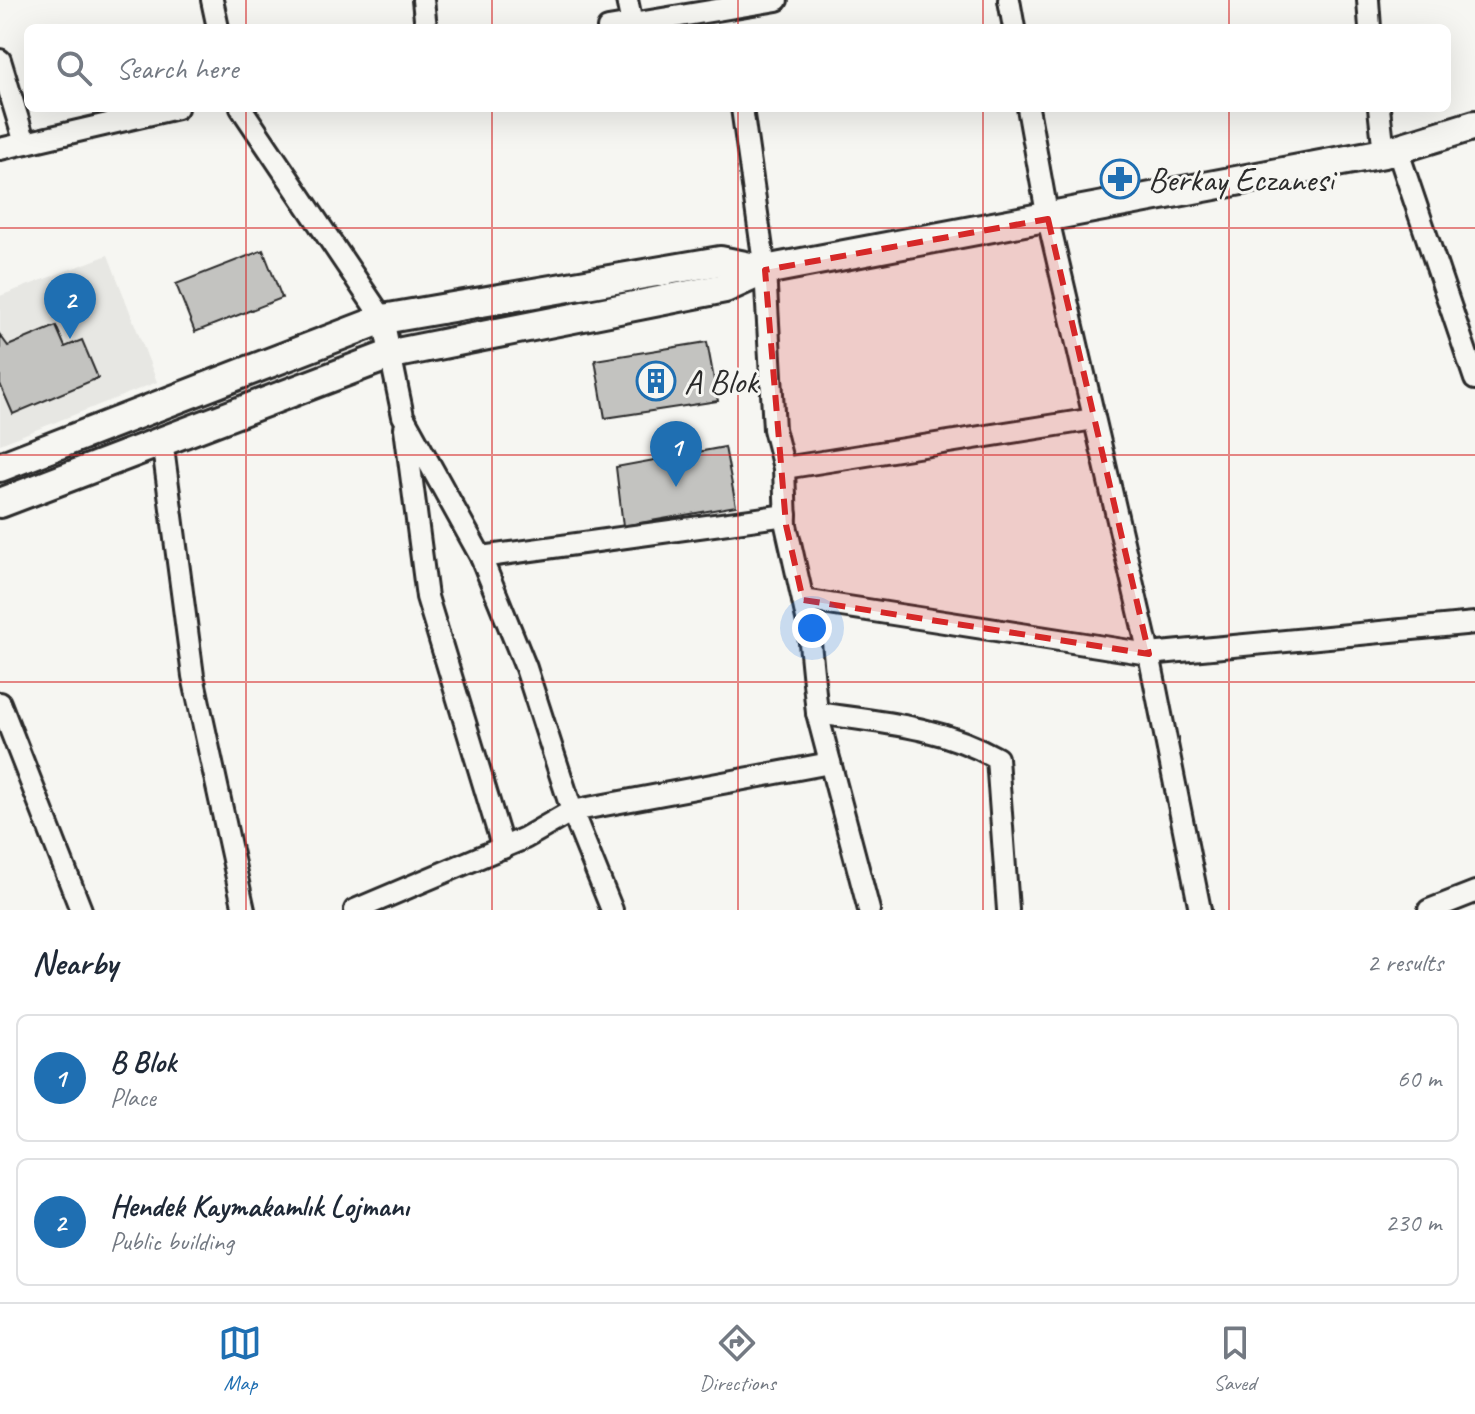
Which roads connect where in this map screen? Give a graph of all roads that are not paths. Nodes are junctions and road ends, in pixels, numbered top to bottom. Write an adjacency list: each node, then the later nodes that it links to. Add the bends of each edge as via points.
1 (212, 0): 8 (street)
2 (423, 0): 9 (street)
3 (627, 0): 10 (street)
4 (777, 0): 7 (street)
5 (1009, 0): 11 (street)
6 (1368, 0): 12 (street)
7 (729, 18): 10 (street)
8 (217, 24)
9 (426, 24)
10 (632, 24)
11 (1013, 24)
12 (1370, 24)
13 (0, 60): 20 (street)
14 (160, 112): 20 (street)
15 (244, 112): 25 (street)
16 (743, 112): 24 (street)
17 (1029, 112): 23 (street)
18 (1380, 112): 22 (street)
19 (1475, 125): 22 (main road)
20 (25, 143): 21 (street)
21 (0, 149)
22 (1390, 151): 23 (main road); 27 (street)
23 (1048, 219): 24 (main road); 29 (street)
24 (765, 270): 25 (main road, via 720,261); 26 (main road, via 725,288); 32 (street, via 774,429)
25 (383, 319): 26 (street); 31 (main road)
26 (392, 354): 28 (street); 30 (main road)
27 (1475, 379)
28 (403, 416): 35 (street); 43 (street, via 427,597)
29 (1094, 419): 32 (street); 38 (street)
30 (162, 440): 33 (main road); 46 (street, via 193,676)
31 (0, 467)
32 (784, 468): 34 (street)
33 (0, 503)
34 (786, 515): 35 (street); 36 (street)
35 (481, 557): 42 (street, via 526,668)
36 (803, 600): 38 (street); 40 (street)
37 (1475, 623): 38 (street)
38 (1149, 654): 51 (street)
39 (0, 703): 45 (street)
40 (817, 713): 41 (street); 50 (street, via 964,740 997,758)
41 (830, 763): 42 (street); 49 (street)
42 (572, 811): 43 (street); 48 (street)
43 (503, 848): 47 (street)
44 (1475, 892): 52 (street)
45 (81, 910)
46 (244, 910)
47 (355, 910)
48 (612, 910)
49 (869, 910)
50 (1008, 910)
51 (1200, 910)
52 (1429, 910)

